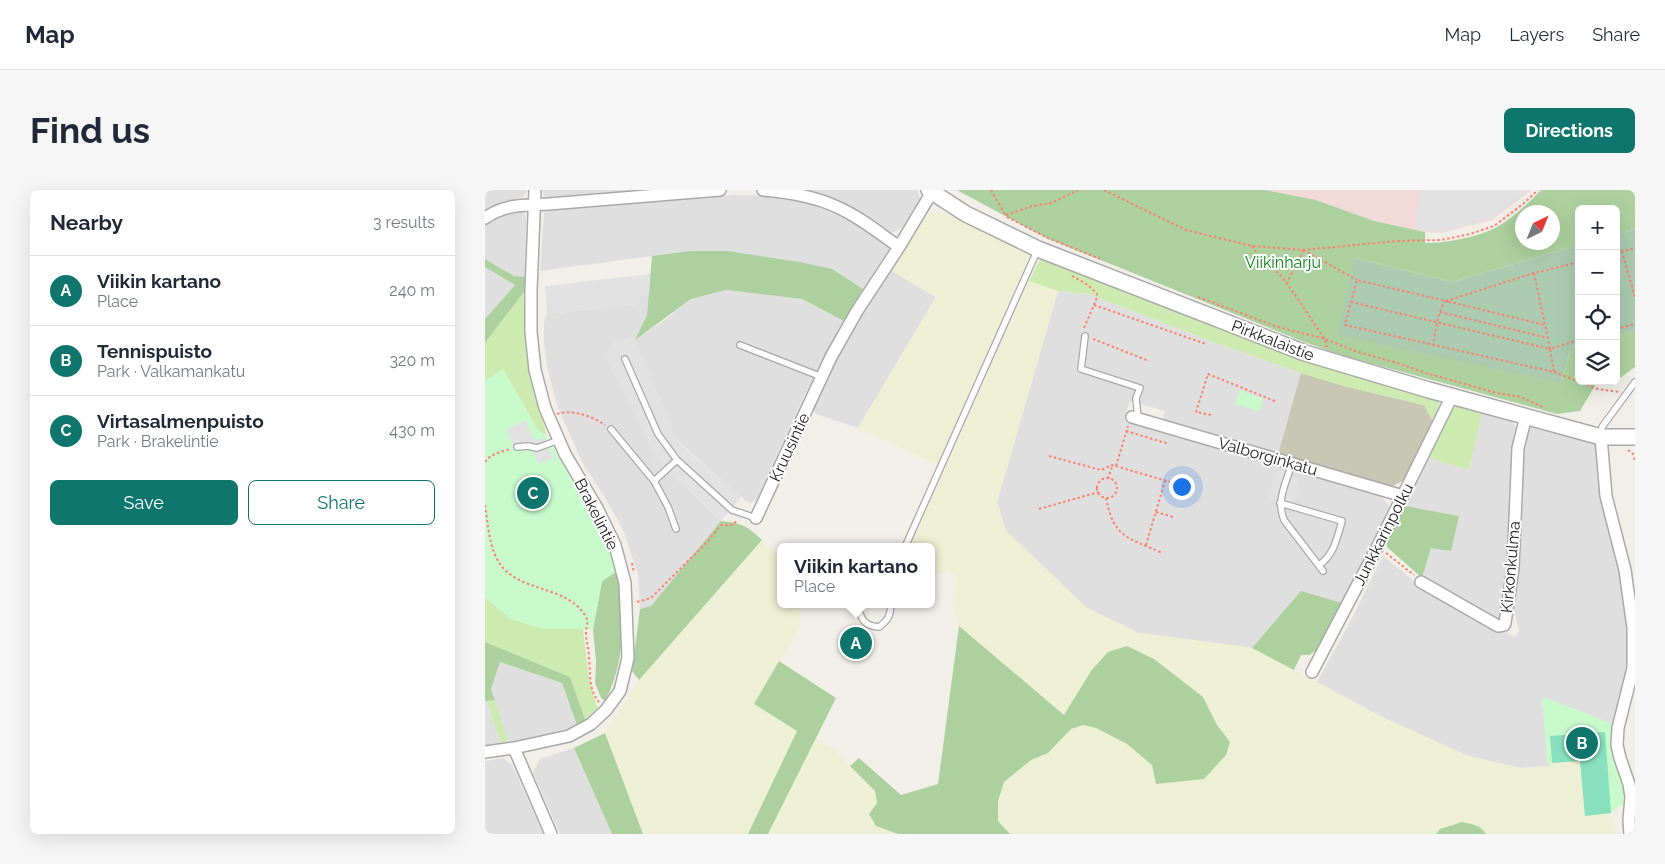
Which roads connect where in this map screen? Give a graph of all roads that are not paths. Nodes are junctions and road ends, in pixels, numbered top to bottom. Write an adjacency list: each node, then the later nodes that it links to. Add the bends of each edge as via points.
1 (535, 190): 5 (street, Brakelintie)
2 (720, 190): 5 (street)
3 (763, 190): 7 (street, via 786,192 837,207)
4 (930, 191): 7 (street, Kruusintie); 8 (street, Pirkkalaistie, via 966,214)
5 (534, 204): 6 (street, via 511,206); 20 (street, Brakelintie, via 531,332 535,370 545,408)
6 (485, 218)
7 (899, 247): 12 (street, Kruusintie, via 857,311)
8 (1038, 249): 14 (street, Pirkkalaistie, via 1305,353); 29 (lane)
9 (1085, 336): 16 (lane, via 1081,369 1140,388)
10 (740, 345): 12 (lane)
11 (625, 359): 22 (lane, Kruusintie, via 659,434)
12 (822, 377): 27 (street, Kruusintie)
13 (1635, 382): 18 (lane, via 1602,427)
14 (1452, 396): 15 (street, Pirkkalaistie); 25 (street, Junkkarinpolku)
15 (1526, 416): 18 (street, Pirkkalaistie); 30 (street, Kirkonkulma, via 1518,448 1513,568 1505,622 1498,626)
16 (1135, 417): 23 (street, Valborginkatu)
17 (611, 429): 24 (lane)
18 (1601, 437): 19 (street, Pirkkalaistie); 36 (street, via 1606,496 1625,570 1633,628 1633,668 1617,745)
19 (1635, 437)
20 (559, 440): 21 (lane, via 537,448); 34 (street, Brakelintie, via 615,545 632,603 628,658 620,691 591,724 569,736)
21 (517, 447)
22 (677, 460): 24 (lane); 27 (lane, Kruusintie, via 732,510)
23 (1292, 464): 25 (street, Valborginkatu); 26 (lane)
24 (654, 482): 28 (lane)
25 (1403, 496): 33 (street, Junkkarinpolku)
26 (1281, 503): 26 (lane, via 1284,520 1321,568 1333,550 1342,521)
27 (756, 518)
28 (676, 529)
29 (907, 543)
30 (1421, 582)
31 (860, 608): 32 (lane, via 865,623 879,627 890,615)
32 (889, 608)
33 (1313, 672)
34 (514, 748): 35 (street, Brakelintie); 37 (street)
35 (485, 752)
36 (1633, 797): 38 (street)
37 (551, 834)
38 (1629, 834)

